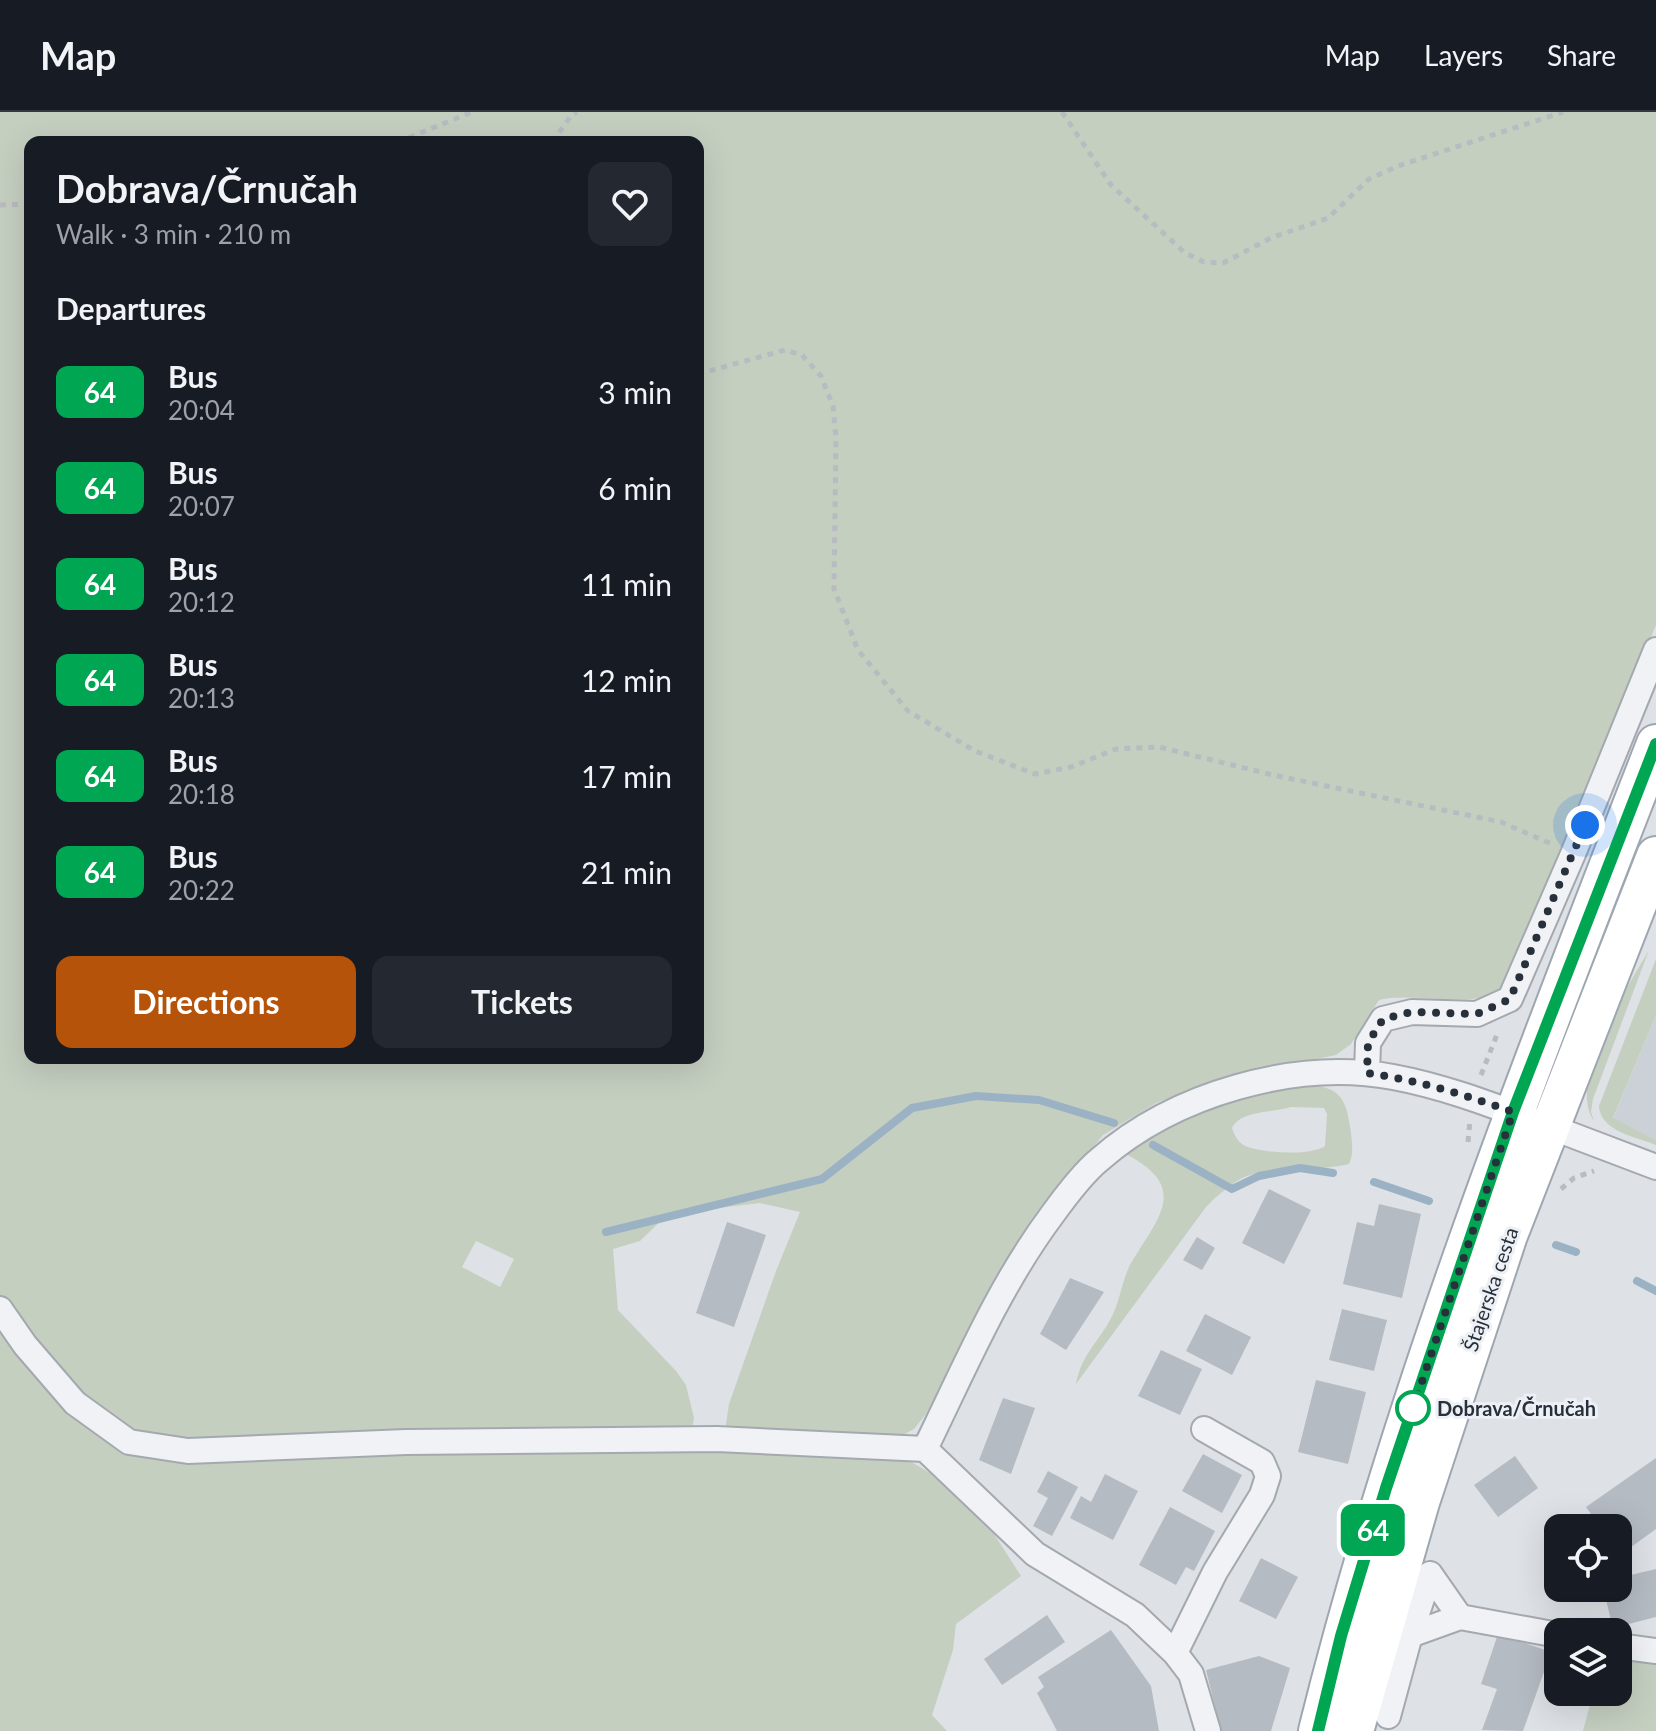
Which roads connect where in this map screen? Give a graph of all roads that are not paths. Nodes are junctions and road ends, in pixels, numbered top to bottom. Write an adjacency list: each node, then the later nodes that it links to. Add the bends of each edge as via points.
1 (1656, 650): 4 (street, via 1510,999 1477,1014 1412,1012 1383,1019 1368,1043)
2 (1656, 744): 5 (main road, Štajerska cesta)
3 (1656, 856): 6 (main road, Štajerska cesta)
4 (1367, 1073): 5 (street); 10 (street, via 1295,1075 1224,1091 1162,1115 1098,1160 1051,1215 993,1309)
5 (1513, 1112): 6 (street); 19 (main road, Štajerska cesta, via 1386,1488)
6 (1550, 1127): 7 (street); 17 (main road, Štajerska cesta, via 1508,1235 1420,1502)
7 (1656, 1167)
8 (0, 1309): 10 (street, via 75,1403 129,1442 188,1451 406,1442 717,1439)
9 (1204, 1429): 16 (street, via 1262,1462 1268,1476)
10 (925, 1449): 16 (street, via 1035,1554 1135,1615)
11 (1460, 1617): 12 (street); 13 (street); 13 (street, via 1430,1574)
12 (1544, 1632)
13 (1410, 1635): 17 (street)
14 (1632, 1648): 15 (street)
15 (1656, 1651)
16 (1175, 1653): 18 (street, via 1191,1674)
17 (1371, 1724)
18 (1208, 1731)
19 (1318, 1731)

